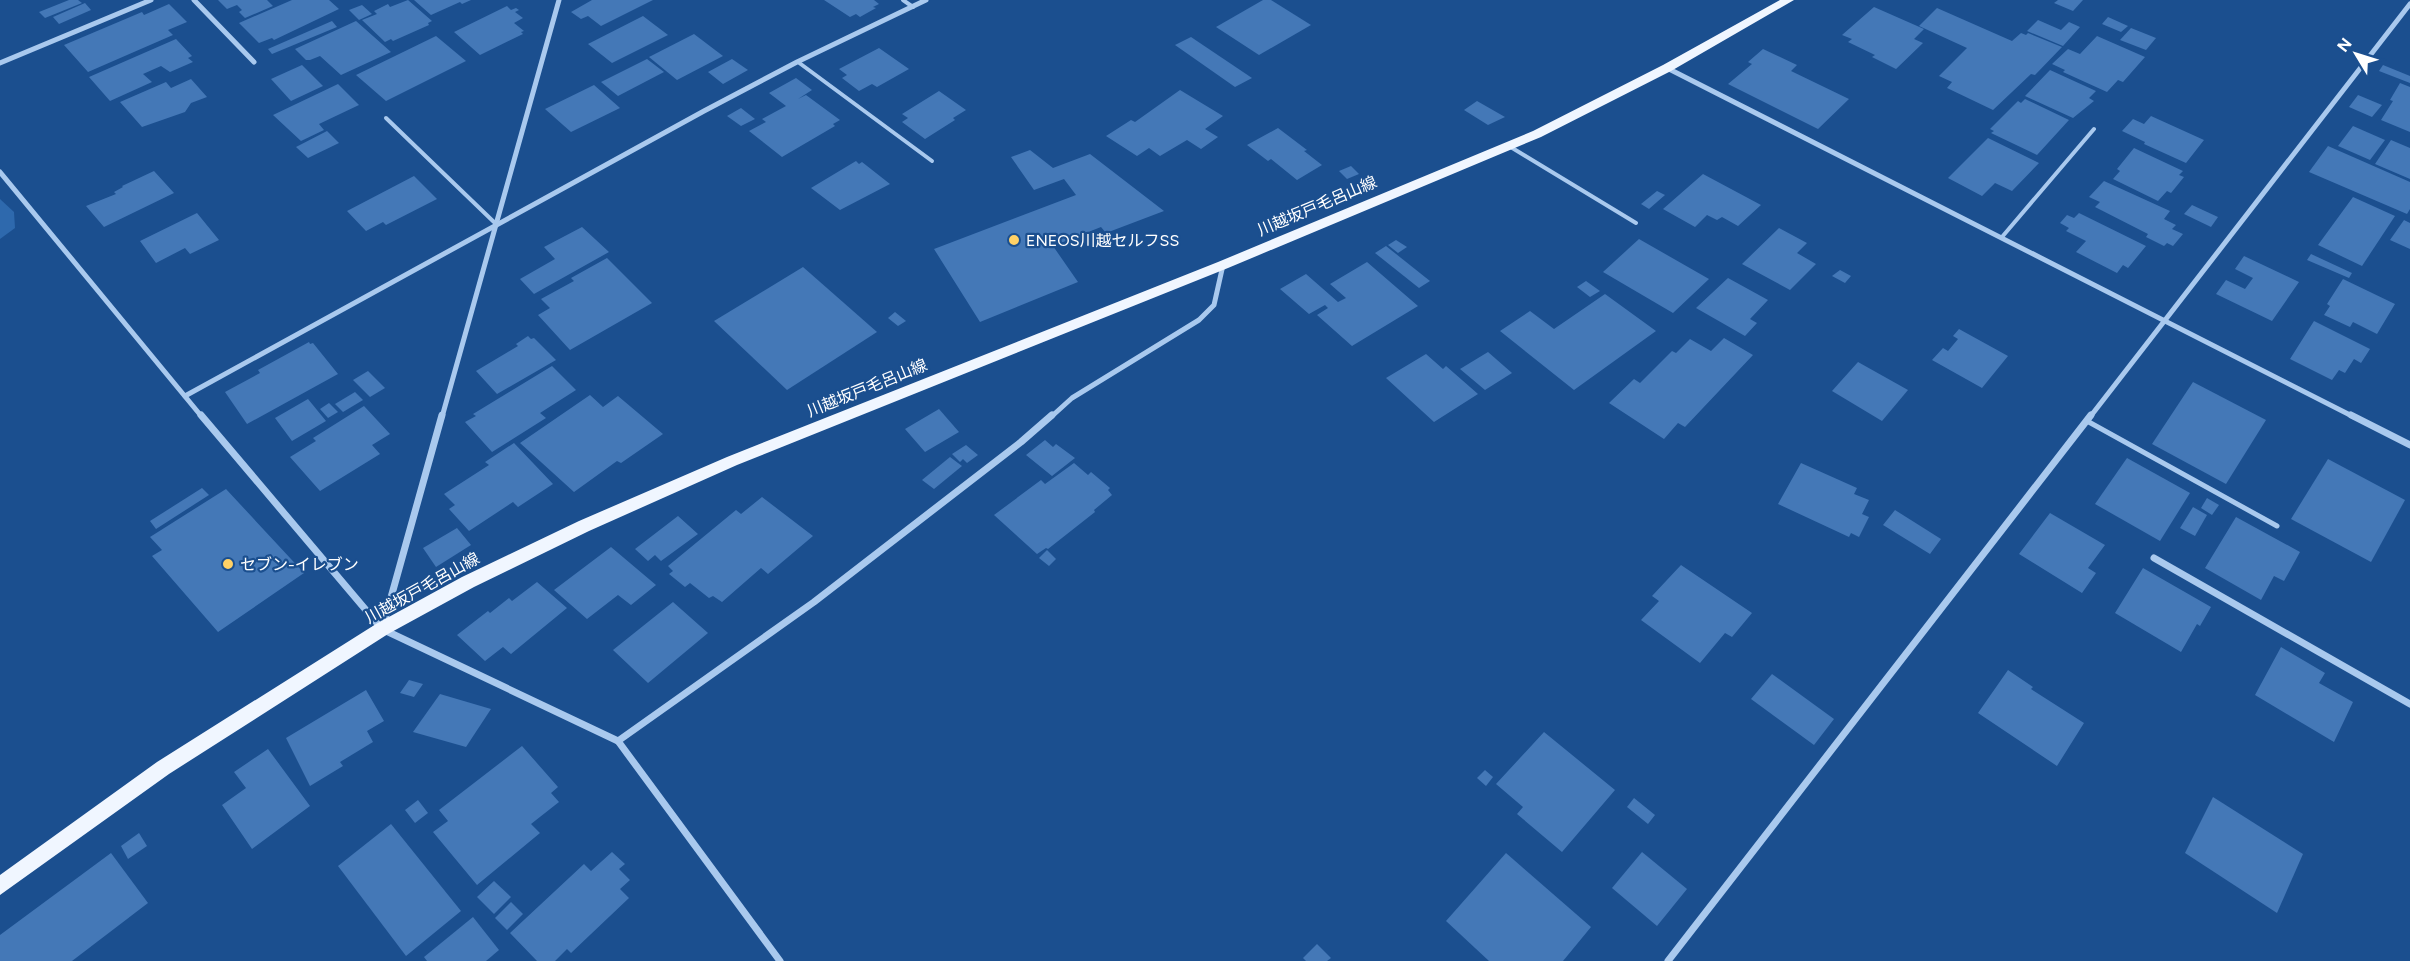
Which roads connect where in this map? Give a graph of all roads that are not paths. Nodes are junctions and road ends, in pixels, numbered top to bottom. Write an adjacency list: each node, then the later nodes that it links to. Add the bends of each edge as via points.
1 (151, 0): 11 (street)
2 (194, 0): 9 (street)
3 (559, 0): 19 (street)
4 (903, 0): 8 (lane)
5 (926, 0): 8 (street)
6 (1788, 0): 12 (main road, 川越坂戸毛呂山線)
7 (2410, 4): 22 (street)
8 (913, 7): 10 (street)
9 (254, 62)
10 (798, 62): 16 (lane); 19 (street)
11 (0, 63)
12 (1667, 68): 15 (main road, 川越坂戸毛呂山線); 20 (street)
13 (386, 118): 19 (lane)
14 (2094, 129): 20 (lane)
15 (1509, 146): 18 (lane); 21 (main road, 川越坂戸毛呂山線)
16 (932, 161)
17 (0, 172): 23 (street)
18 (1636, 223)
19 (496, 224): 23 (street); 28 (street)
20 (2002, 237): 22 (street)
21 (1223, 265): 28 (main road, 川越坂戸毛呂山線, via 711,470 563,536); 30 (street, via 1214,305 1199,320 1072,398 814,602)
22 (2165, 320): 24 (street); 25 (street)
23 (185, 396): 28 (street)
24 (2087, 421): 26 (lane); 33 (street)
25 (2410, 446)
26 (2277, 526)
27 (2154, 558): 29 (street)
28 (382, 629): 30 (street); 31 (main road, 川越坂戸毛呂山線, via 163,768)
29 (2410, 704)
30 (618, 741): 32 (street)
31 (0, 886)
32 (780, 961)
33 (1668, 961)

